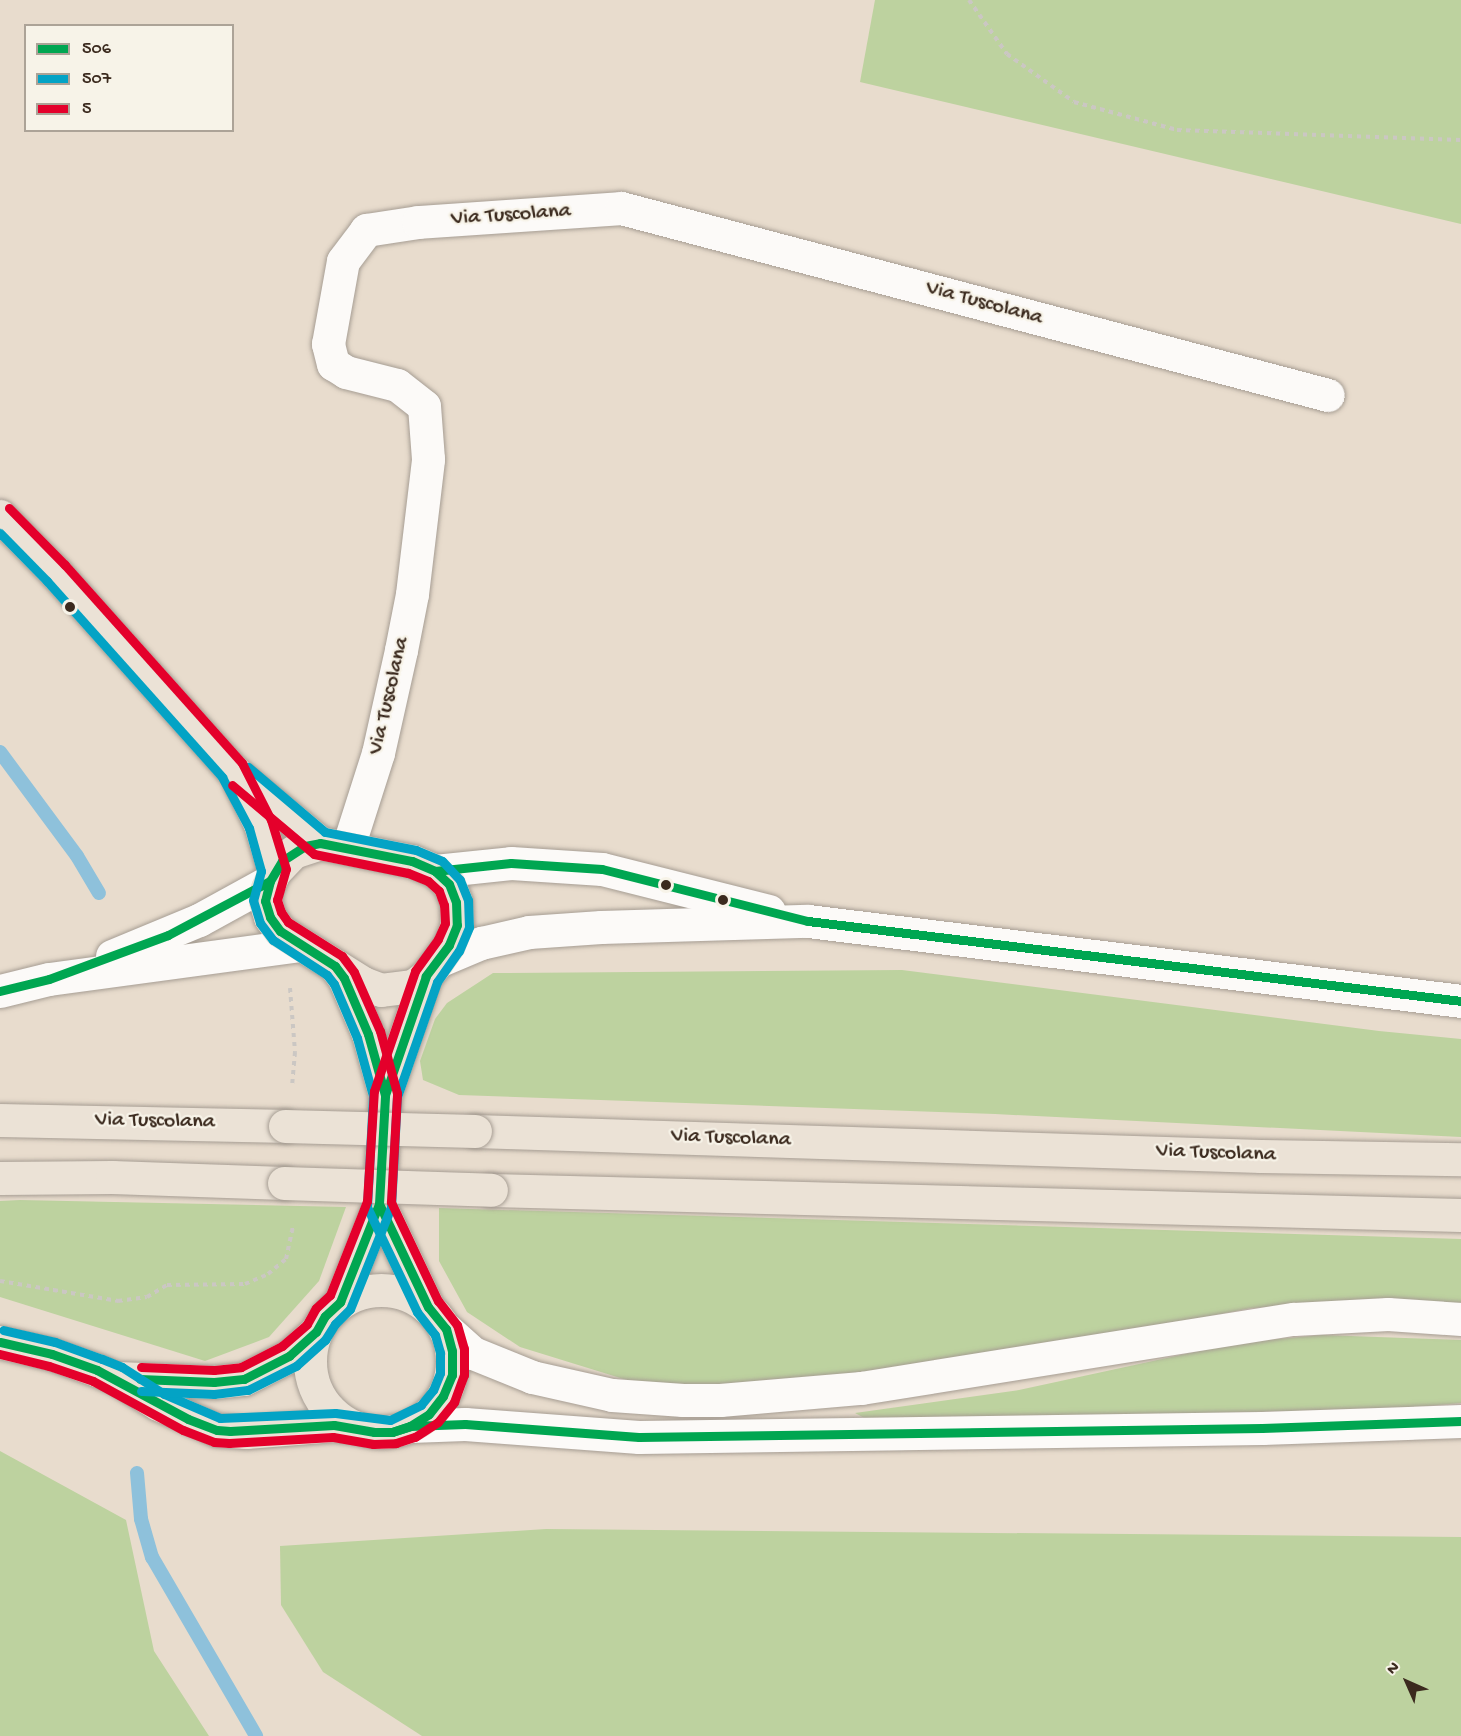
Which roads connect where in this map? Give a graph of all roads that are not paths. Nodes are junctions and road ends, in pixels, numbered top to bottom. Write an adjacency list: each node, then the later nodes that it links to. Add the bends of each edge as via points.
1 (1328, 395): 4 (street, Via Tuscolana, via 621,208 418,222 366,230 343,261 328,344 333,364 346,372 397,385 424,406 428,459 412,594 378,753)
2 (0, 516): 3 (main road)
3 (232, 770): 4 (main road); 6 (main road, via 260,824)
4 (334, 845): 5 (main road, via 412,861); 6 (main road, via 293,852)
5 (435, 871): 7 (street, via 511,863 602,869); 10 (main road, via 449,884 456,902 457,925)
6 (272, 876): 8 (main road, via 265,901 270,917 280,931); 11 (street, via 168,935)
7 (808, 921): 10 (street, via 529,932 481,943); 13 (street)
8 (301, 945): 9 (main road); 11 (street)
9 (335, 966): 10 (main road, via 381,990 413,986); 14 (main road, via 368,1034)
10 (432, 969): 14 (main road)
11 (49, 979): 12 (street)
12 (0, 991)
13 (1461, 1001)
14 (385, 1095): 18 (main road)
15 (0, 1120): 16 (main road, Via Tuscolana, bridge)
16 (1461, 1159)
17 (0, 1178): 19 (main road, bridge, via 112,1177)
18 (380, 1204): 20 (main road); 21 (main road)
19 (1461, 1215)
20 (340, 1302): 21 (main road, via 366,1291 394,1290 413,1296); 23 (main road)
21 (437, 1318): 22 (street, via 473,1353 532,1377 612,1395 692,1400 766,1398 861,1388 1294,1319 1388,1314); 27 (main road, via 453,1352 452,1375 441,1400 429,1414)
22 (1461, 1318)
23 (316, 1332): 25 (main road, via 289,1356 244,1379 214,1382); 28 (main road, via 310,1350 315,1389 325,1406)
24 (0, 1342): 25 (main road, via 52,1354)
25 (116, 1378): 28 (main road, via 158,1404 217,1430 246,1432 334,1425)
26 (1461, 1421): 27 (street, via 1314,1427 639,1437 465,1424)
27 (410, 1426): 28 (main road, via 392,1432)
28 (357, 1428)

